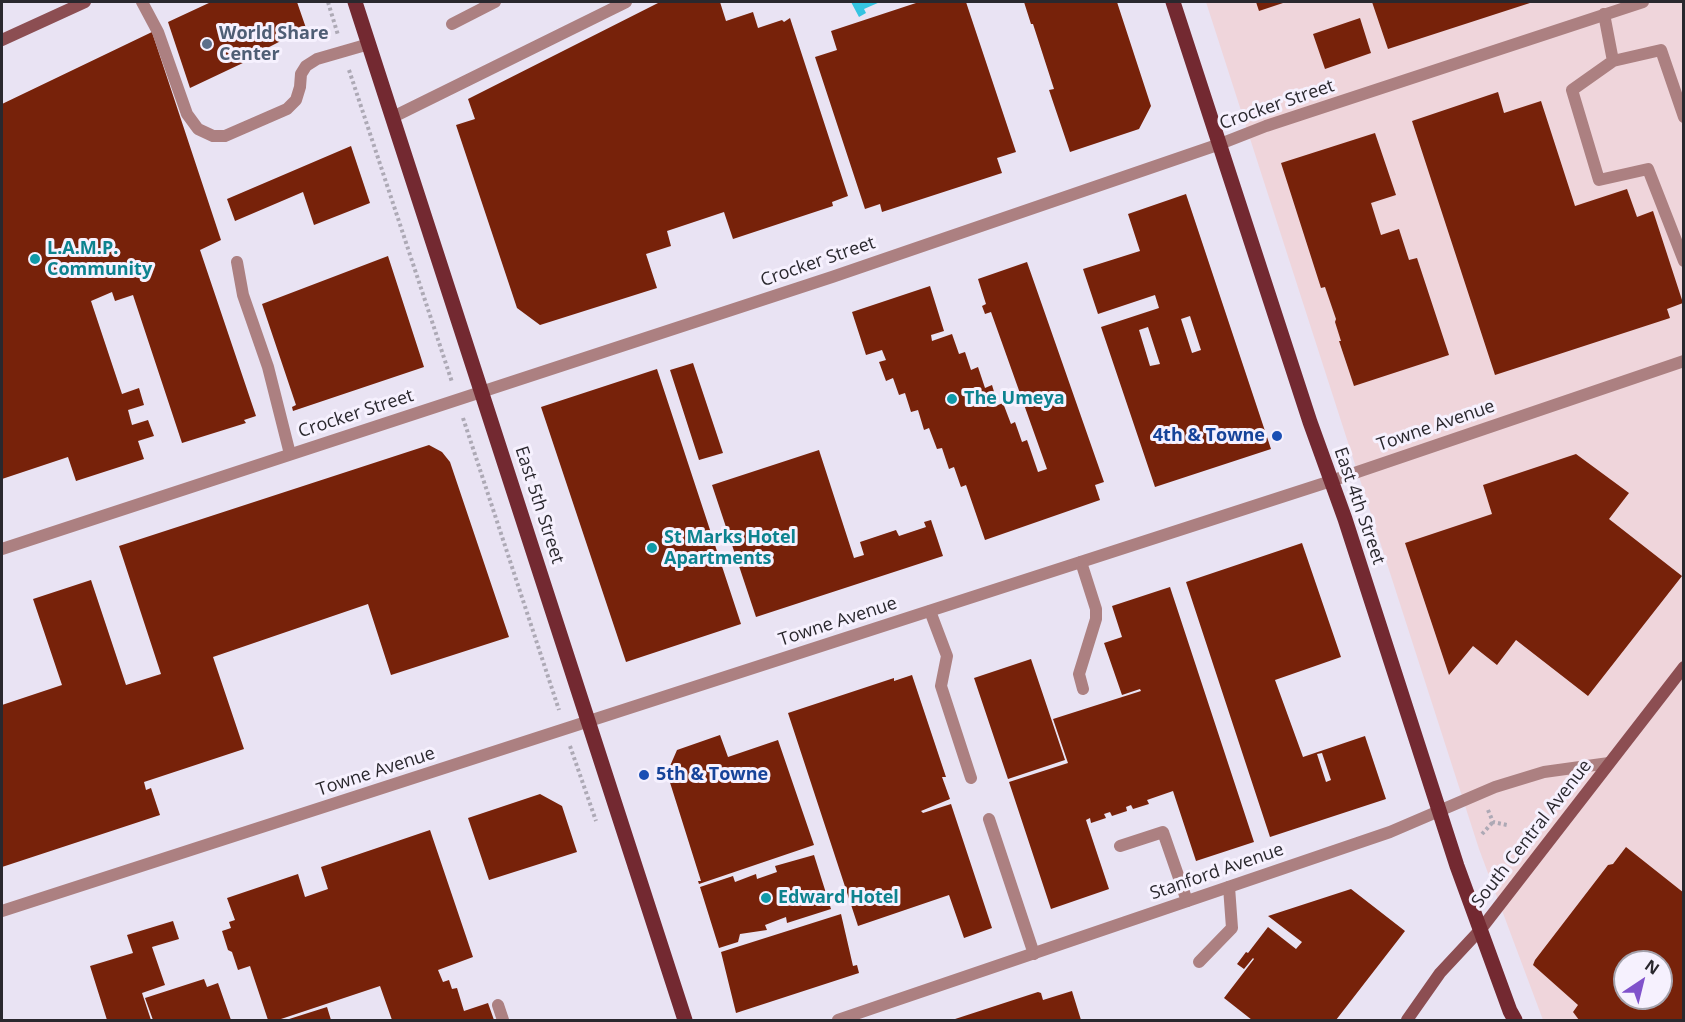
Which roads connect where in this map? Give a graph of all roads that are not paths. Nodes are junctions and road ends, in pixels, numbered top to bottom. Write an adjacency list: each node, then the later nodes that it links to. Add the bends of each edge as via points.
1 (85, 2): 10 (main road)
2 (142, 2): 11 (street, via 158,32 187,114 198,129 213,136 225,136 287,109 296,100 306,66)
3 (355, 2): 11 (main road, East 5th Street)
4 (495, 2): 9 (street)
5 (626, 2): 13 (street)
6 (1173, 2): 15 (main road, East 4th Street)
7 (1643, 2): 8 (street, Crocker Street)
8 (1604, 14): 12 (street); 15 (street, Crocker Street)
9 (452, 24)
10 (2, 40)
11 (369, 44): 13 (main road, East 5th Street)
12 (1613, 61): 14 (street, via 1661,50); 16 (street, via 1572,90 1599,180 1648,169)
13 (393, 117): 19 (main road, East 5th Street)
14 (1683, 117)
15 (1220, 144): 19 (street, Crocker Street); 21 (main road, East 4th Street)
16 (1683, 261)
17 (237, 262): 20 (street)
18 (1683, 360): 21 (street, Towne Avenue)
19 (482, 392): 20 (street, Crocker Street); 27 (main road, East 5th Street)
20 (290, 454): 22 (street, Crocker Street)
21 (1331, 481): 23 (street, Towne Avenue); 30 (main road, East 4th Street)
22 (2, 549)
23 (1081, 562): 24 (street, Towne Avenue); 26 (street, via 1096,609 1079,674)
24 (930, 611): 27 (street, Towne Avenue); 29 (street, via 947,656 940,686)
25 (1683, 667): 28 (main road, South Central Avenue)
26 (1083, 689)
27 (589, 722): 35 (street, Towne Avenue); 41 (main road, East 5th Street)
28 (1609, 763): 30 (street, Stanford Avenue, via 1544,772); 36 (main road, South Central Avenue)
29 (971, 778)
30 (1439, 809): 33 (street, Stanford Avenue, via 1390,832); 36 (main road, East 4th Street)
31 (989, 819): 37 (street)
32 (1120, 846): 34 (street, via 1163,832)
33 (1229, 887): 34 (street, Stanford Avenue); 38 (street, via 1232,928)
34 (1187, 901): 37 (street, Stanford Avenue)
35 (2, 911)
36 (1481, 929): 43 (main road, South Central Avenue, via 1440,973); 44 (main road, East 4th Street)
37 (1034, 954): 42 (street, Stanford Avenue)
38 (1199, 962)
39 (498, 1005): 40 (street)
40 (502, 1020)
41 (685, 1020)
42 (837, 1020)
43 (1407, 1020)
44 (1515, 1020)

